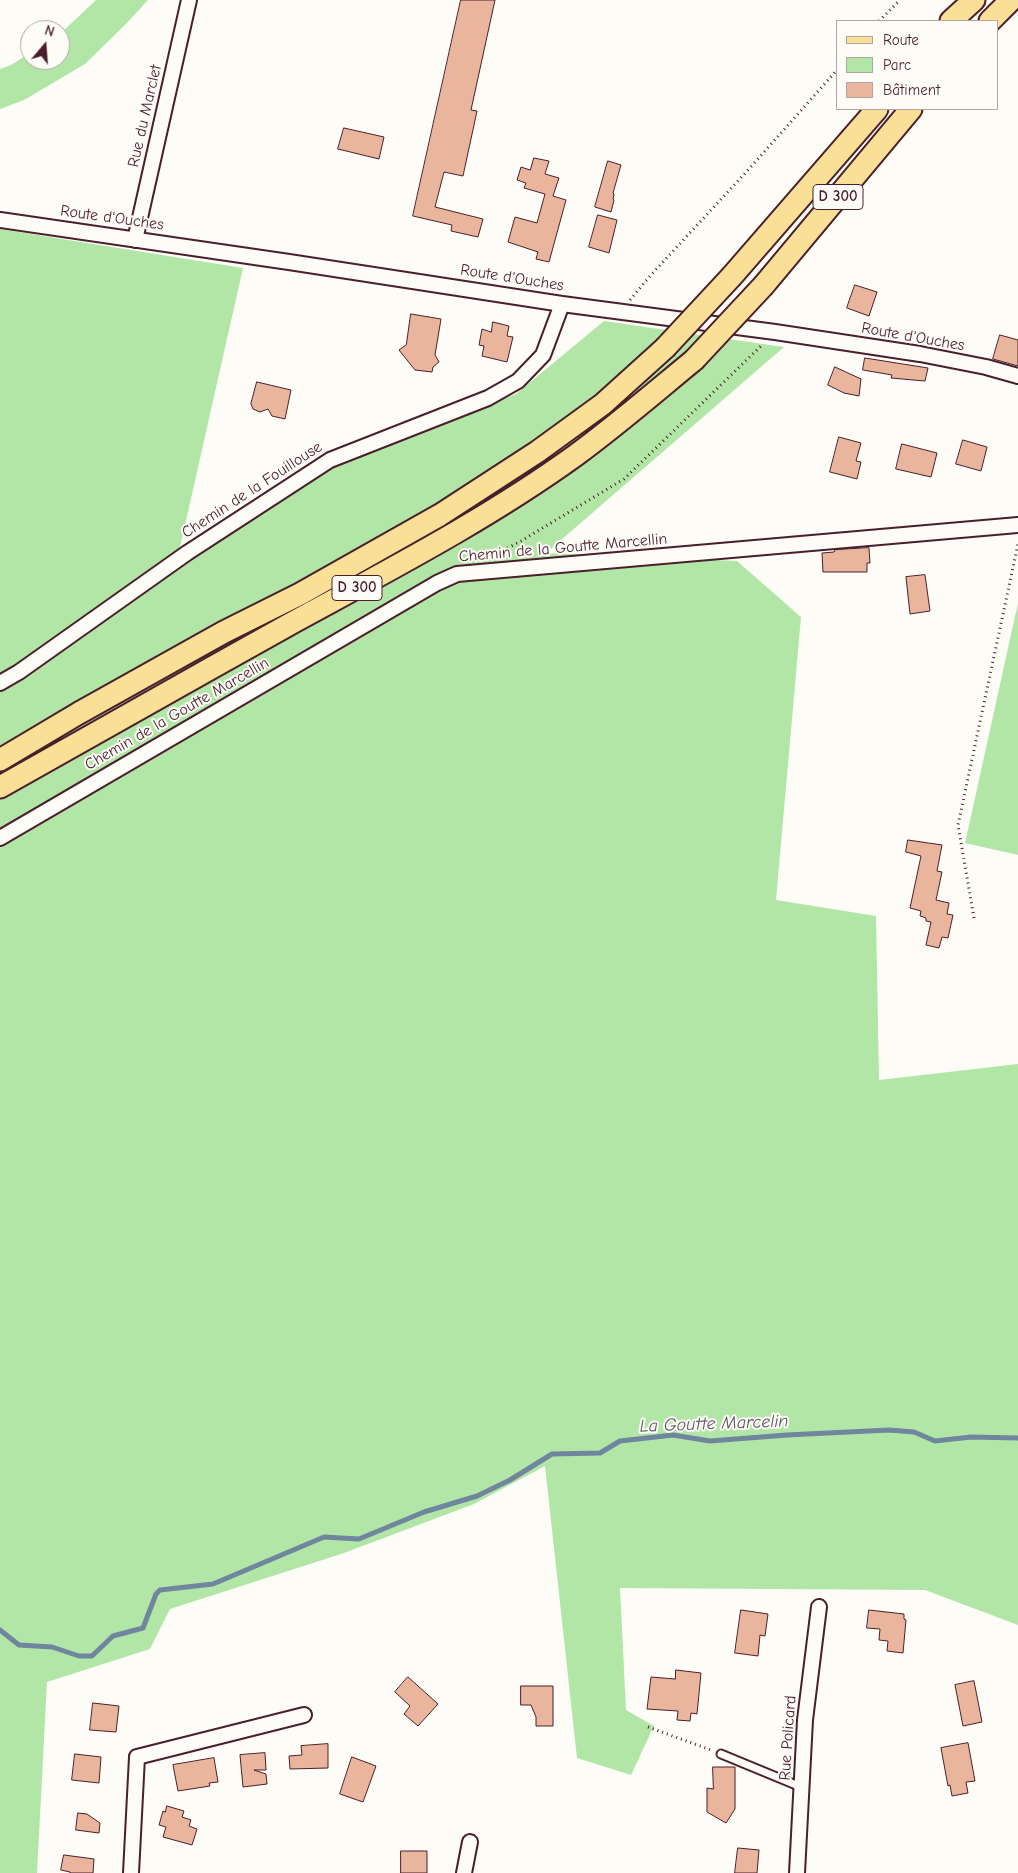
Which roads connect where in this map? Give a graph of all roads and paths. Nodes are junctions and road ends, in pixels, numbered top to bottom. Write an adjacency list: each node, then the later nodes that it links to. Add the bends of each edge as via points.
1 (189, 0): 12 (street, Rue du Marclet)
2 (900, 0): 5 (path)
3 (974, 0): 6 (main road)
4 (1011, 0): 7 (main road)
5 (880, 20)
6 (952, 20)
7 (991, 20)
8 (836, 71): 14 (path)
9 (876, 110): 21 (main road, D 300, bridge, via 732,276 665,348 603,404 537,452 440,515 96,703)
10 (910, 110): 22 (main road, D 300, bridge, via 764,285 694,360 576,455 469,525)
11 (0, 220): 12 (street, Route d'Ouches)
12 (135, 240): 13 (street, Route d'Ouches)
13 (562, 304): 14 (street, Route d'Ouches); 20 (street, Chemin de la Fouillouse, via 543,355 518,381 488,398 330,460 187,553)
14 (621, 312): 15 (street, Route d'Ouches)
15 (775, 332): 16 (street, Route d'Ouches, via 920,354); 19 (path, via 624,479)
16 (1018, 376)
17 (1018, 525): 23 (street, Chemin de la Goutte Marcellin, via 457,574)
18 (1018, 544): 24 (path, via 958,825)
19 (489, 558)
20 (0, 683)
21 (0, 760)
22 (0, 788)
23 (0, 838)
24 (974, 918)
25 (819, 1607): 29 (street, Rue Policard, via 805,1720)
26 (304, 1715): 31 (street, via 137,1757)
27 (648, 1727): 28 (path)
28 (721, 1754): 29 (lane)
29 (801, 1787): 33 (street, Rue Policard)
30 (470, 1842): 32 (street)
31 (131, 1873)
32 (464, 1873)
33 (796, 1873)

